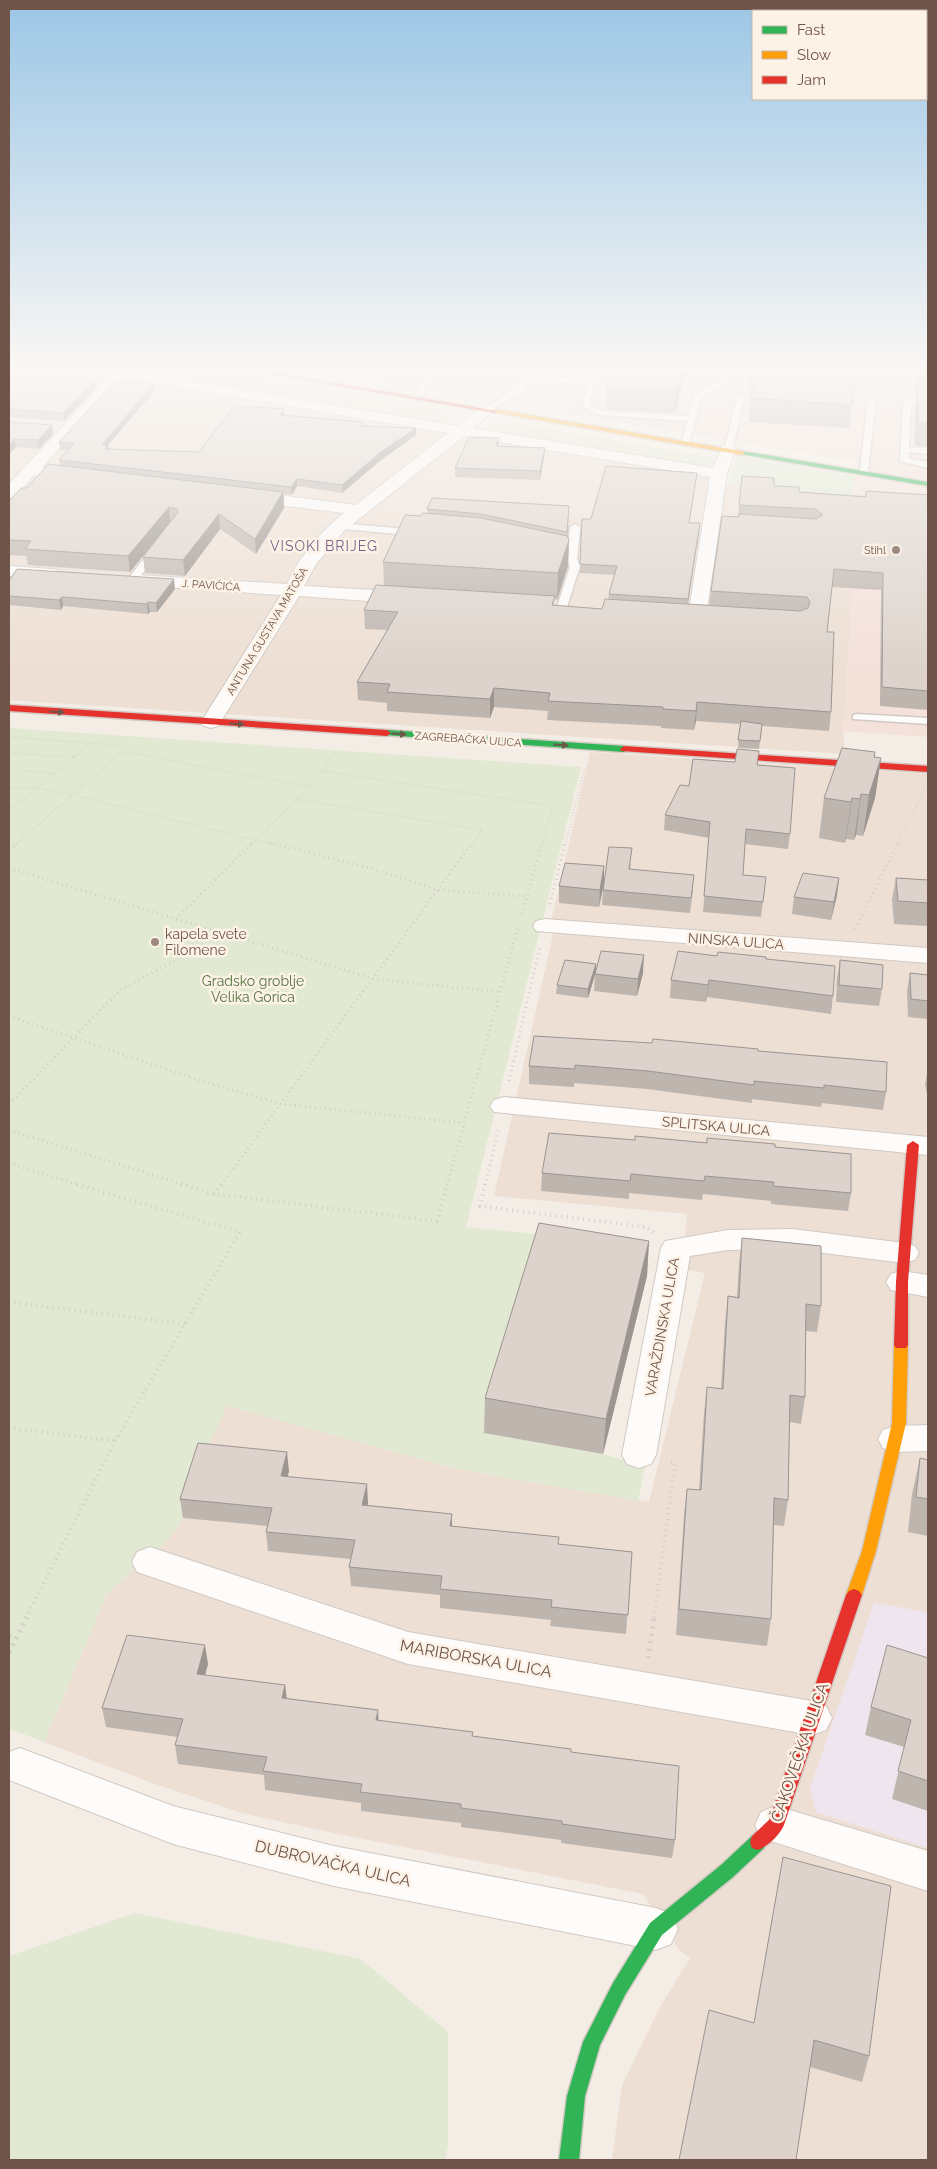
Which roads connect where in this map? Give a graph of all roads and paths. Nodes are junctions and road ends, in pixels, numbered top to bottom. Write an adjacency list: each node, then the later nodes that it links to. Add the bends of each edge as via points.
1 (411, 468): 13 (street, ANTUNA GUSTAVA MATOŠA)
2 (684, 468): 8 (street)
3 (721, 468): 8 (street)
4 (842, 468): 7 (main road)
5 (864, 468): 7 (lane)
6 (31, 470): 9 (street); 11 (street)
7 (864, 472): 10 (main road)
8 (719, 474): 29 (street, via 717,525 706,616)
9 (100, 478)
10 (926, 485)
11 (9, 494)
12 (226, 494): 13 (street)
13 (358, 510): 14 (street, ANTUNA GUSTAVA MATOŠA)
14 (339, 526): 16 (lane); 24 (street, ANTUNA GUSTAVA MATOŠA, via 308,562)
15 (575, 527): 19 (lane)
16 (424, 533)
17 (161, 541): 23 (lane)
18 (540, 551): 19 (lane)
19 (572, 560): 27 (lane, via 575,566)
20 (9, 571): 21 (street)
21 (66, 575)
22 (113, 578): 23 (street, J. PAVIČIĆA)
23 (132, 580): 24 (street, J. PAVIČIĆA)
24 (294, 591): 25 (street, J. PAVIČIĆA); 33 (street, ANTUNA GUSTAVA MATOŠA)
25 (426, 599)
26 (543, 606): 27 (street)
27 (562, 607): 28 (street)
28 (582, 608)
29 (649, 612)
30 (9, 708): 33 (main road, ZAGREBAČKA ULICA, one-way to 33)
31 (857, 717): 32 (lane)
32 (928, 721)
33 (211, 722): 41 (main road, ZAGREBAČKA ULICA, one-way to 41)
34 (9, 737): 35 (path)
35 (91, 742): 38 (path, via 117,745); 39 (path)
36 (338, 746): 43 (path)
37 (9, 753): 39 (path)
38 (125, 753): 46 (path); 49 (path, via 114,756)
39 (75, 757): 44 (path)
40 (587, 758): 62 (path)
41 (928, 769)
42 (9, 770): 44 (path)
43 (321, 771): 46 (path); 58 (path, via 553,806)
44 (55, 773): 48 (path)
45 (928, 782): 64 (path)
46 (309, 786): 50 (path)
47 (9, 787): 48 (path)
48 (35, 789): 49 (path); 52 (path)
49 (74, 795): 54 (path); 55 (path)
50 (296, 799): 54 (path); 57 (path, via 482,830)
51 (9, 806): 52 (path)
52 (14, 806): 53 (path)
53 (9, 811)
54 (257, 839): 57 (path, via 373,869); 60 (path)
55 (9, 850)
56 (9, 868): 60 (path)
57 (438, 890): 58 (path); 66 (path)
58 (527, 896): 59 (path)
59 (522, 916)
60 (176, 919): 63 (path)
61 (519, 925): 67 (path)
62 (545, 926): 64 (street, NINSKA ULICA); 72 (path)
63 (209, 929): 66 (path); 69 (path, via 174,961 120,990)
64 (845, 949): 65 (street, NINSKA ULICA)
65 (928, 956)
66 (374, 979): 67 (path); 71 (path)
67 (500, 992): 73 (path)
68 (9, 1016): 69 (path)
69 (75, 1037): 70 (path); 71 (path, via 198,1080)
70 (9, 1104)
71 (281, 1104): 73 (path); 77 (path)
72 (504, 1106): 75 (street, SPLITSKA ULICA); 78 (path, via 480,1206 646,1227)
73 (464, 1123): 77 (path, via 437,1221)
74 (9, 1130): 77 (path)
75 (921, 1146): 79 (main road, ČAKOVEČKA ULICA)
76 (9, 1163): 81 (path, via 240,1232)
77 (214, 1194)
78 (676, 1248): 79 (street, VARAŽDINSKA ULICA, via 728,1240 792,1239); 86 (street, VARAŽDINSKA ULICA)
79 (911, 1274): 84 (main road, ČAKOVEČKA ULICA)
80 (9, 1302): 81 (path)
81 (185, 1324): 85 (path)
82 (9, 1428): 85 (path)
83 (928, 1438): 84 (street)
84 (895, 1439): 92 (main road, ČAKOVEČKA ULICA, via 869,1551)
85 (115, 1442): 89 (path)
86 (639, 1455): 91 (path, via 675,1463)
87 (150, 1562): 91 (street, MARIBORSKA ULICA, via 408,1648)
88 (9, 1636): 89 (path)
89 (16, 1637): 90 (path)
90 (9, 1652)
91 (644, 1688): 92 (street, MARIBORSKA ULICA)
92 (812, 1718): 94 (main road, ČAKOVEČKA ULICA)
93 (20, 1766): 96 (street, DUBROVAČKA ULICA, via 174,1826 334,1866)
94 (776, 1825): 95 (street); 96 (main road, ČAKOVEČKA ULICA, via 727,1871)
95 (928, 1871)
96 (656, 1929): 97 (main road, ČAKOVEČKA ULICA, via 619,1989 592,2042 576,2096)
97 (569, 2160)

